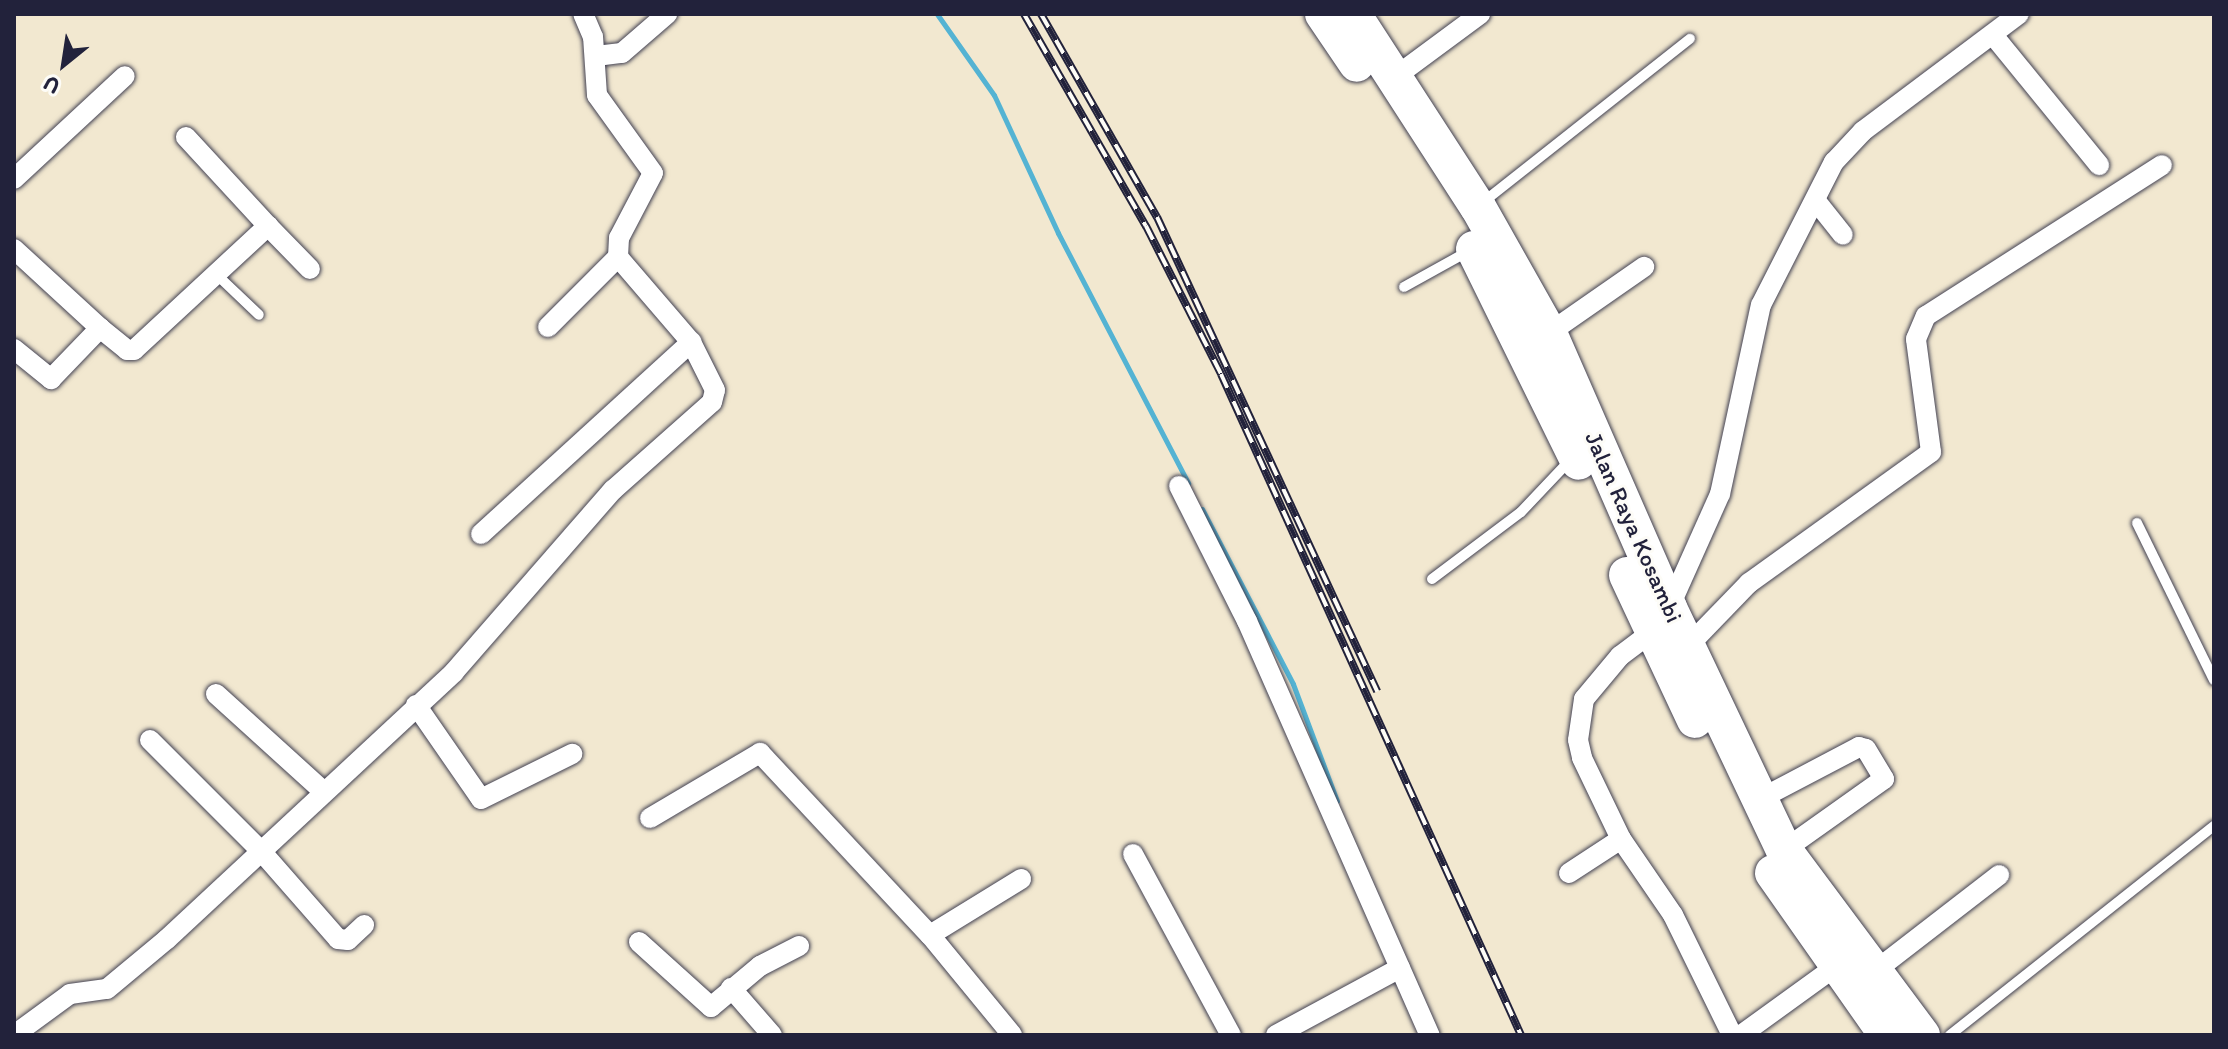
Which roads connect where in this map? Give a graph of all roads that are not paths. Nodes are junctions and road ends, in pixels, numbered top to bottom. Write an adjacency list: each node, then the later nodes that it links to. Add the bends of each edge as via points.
1 (583, 14): 9 (street)
2 (667, 14): 9 (street, via 622,53)
3 (1323, 14): 21 (highway, Jalan Raya Kosambi)
4 (1353, 14): 11 (highway, Jalan Raya Kosambi)
5 (1480, 14): 11 (street)
6 (2019, 14): 7 (street)
7 (1993, 35): 13 (street); 16 (street, via 1851,140)
8 (1690, 39): 17 (lane)
9 (596, 56): 22 (street, via 597,95 653,173 619,238)
10 (125, 76): 15 (street)
11 (1395, 77): 17 (highway, Jalan Raya Kosambi)
12 (186, 137): 18 (street)
13 (2099, 165)
14 (2162, 165): 39 (street, via 1926,316 1916,339 1931,452 1749,583)
15 (14, 179)
16 (1816, 201): 19 (street); 38 (street, via 1761,305 1720,494)
17 (1478, 207): 30 (highway, Jalan Raya Kosambi)
18 (268, 226): 24 (street); 25 (street)
19 (1843, 235)
20 (14, 249): 29 (street)
21 (1474, 249): 26 (lane); 33 (highway, Jalan Raya Kosambi)
22 (618, 257): 28 (street); 31 (street)
23 (1644, 267): 30 (street)
24 (310, 269)
25 (216, 274): 27 (lane); 29 (street, via 134,350)
26 (1404, 287)
27 (259, 315)
28 (548, 327)
29 (100, 328): 32 (street, via 51,379)
30 (1549, 333): 38 (highway, Jalan Raya Kosambi)
31 (691, 342): 36 (street); 42 (street, via 715,390 709,407 613,490 454,672)
32 (14, 349)
33 (1576, 455): 37 (lane, via 1521,512); 38 (highway, Jalan Raya Kosambi)
34 (1179, 486): 61 (street, via 1253,634)
35 (2137, 523): 40 (lane)
36 (481, 534)
37 (1432, 579)
38 (1660, 620): 39 (highway, Jalan Raya Kosambi); 49 (street, via 1595,682 1580,718 1582,758); 60 (highway, Jalan Raya Kosambi, via 1766,861)
39 (1687, 647): 46 (highway, Jalan Raya Kosambi)
40 (2214, 680)
41 (216, 694): 45 (street)
42 (416, 705): 44 (street, via 481,799); 45 (street)
43 (150, 740): 51 (street)
44 (572, 754)
45 (323, 791): 51 (street)
46 (1760, 799): 50 (highway, Jalan Raya Kosambi); 50 (street, via 1859,747 1866,749 1884,779)
47 (650, 818): 57 (street, via 759,752)
48 (2214, 826): 74 (lane)
49 (1621, 839): 53 (street); 70 (street, via 1673,915)
50 (1784, 850): 62 (highway, Jalan Raya Kosambi)
51 (261, 851): 56 (street, via 338,939 348,940); 64 (street, via 118,981 107,989 70,994)
52 (1133, 854): 67 (street)
53 (1569, 873)
54 (1999, 875): 62 (street)
55 (1021, 879): 57 (street)
56 (364, 925)
57 (930, 935): 66 (street)
58 (639, 942): 63 (street, via 708,1006)
59 (799, 946): 63 (street)
60 (1835, 967): 71 (street); 72 (highway, Jalan Raya Kosambi)
61 (1400, 968): 68 (street); 69 (street)
62 (1875, 971): 73 (highway, Jalan Raya Kosambi)
63 (731, 988): 65 (street)
64 (14, 1035)
65 (772, 1035)
66 (1012, 1035)
67 (1231, 1035)
68 (1276, 1035)
69 (1430, 1035)
70 (1732, 1035)
71 (1741, 1035)
72 (1887, 1035)
73 (1922, 1035)
74 (1950, 1035)

